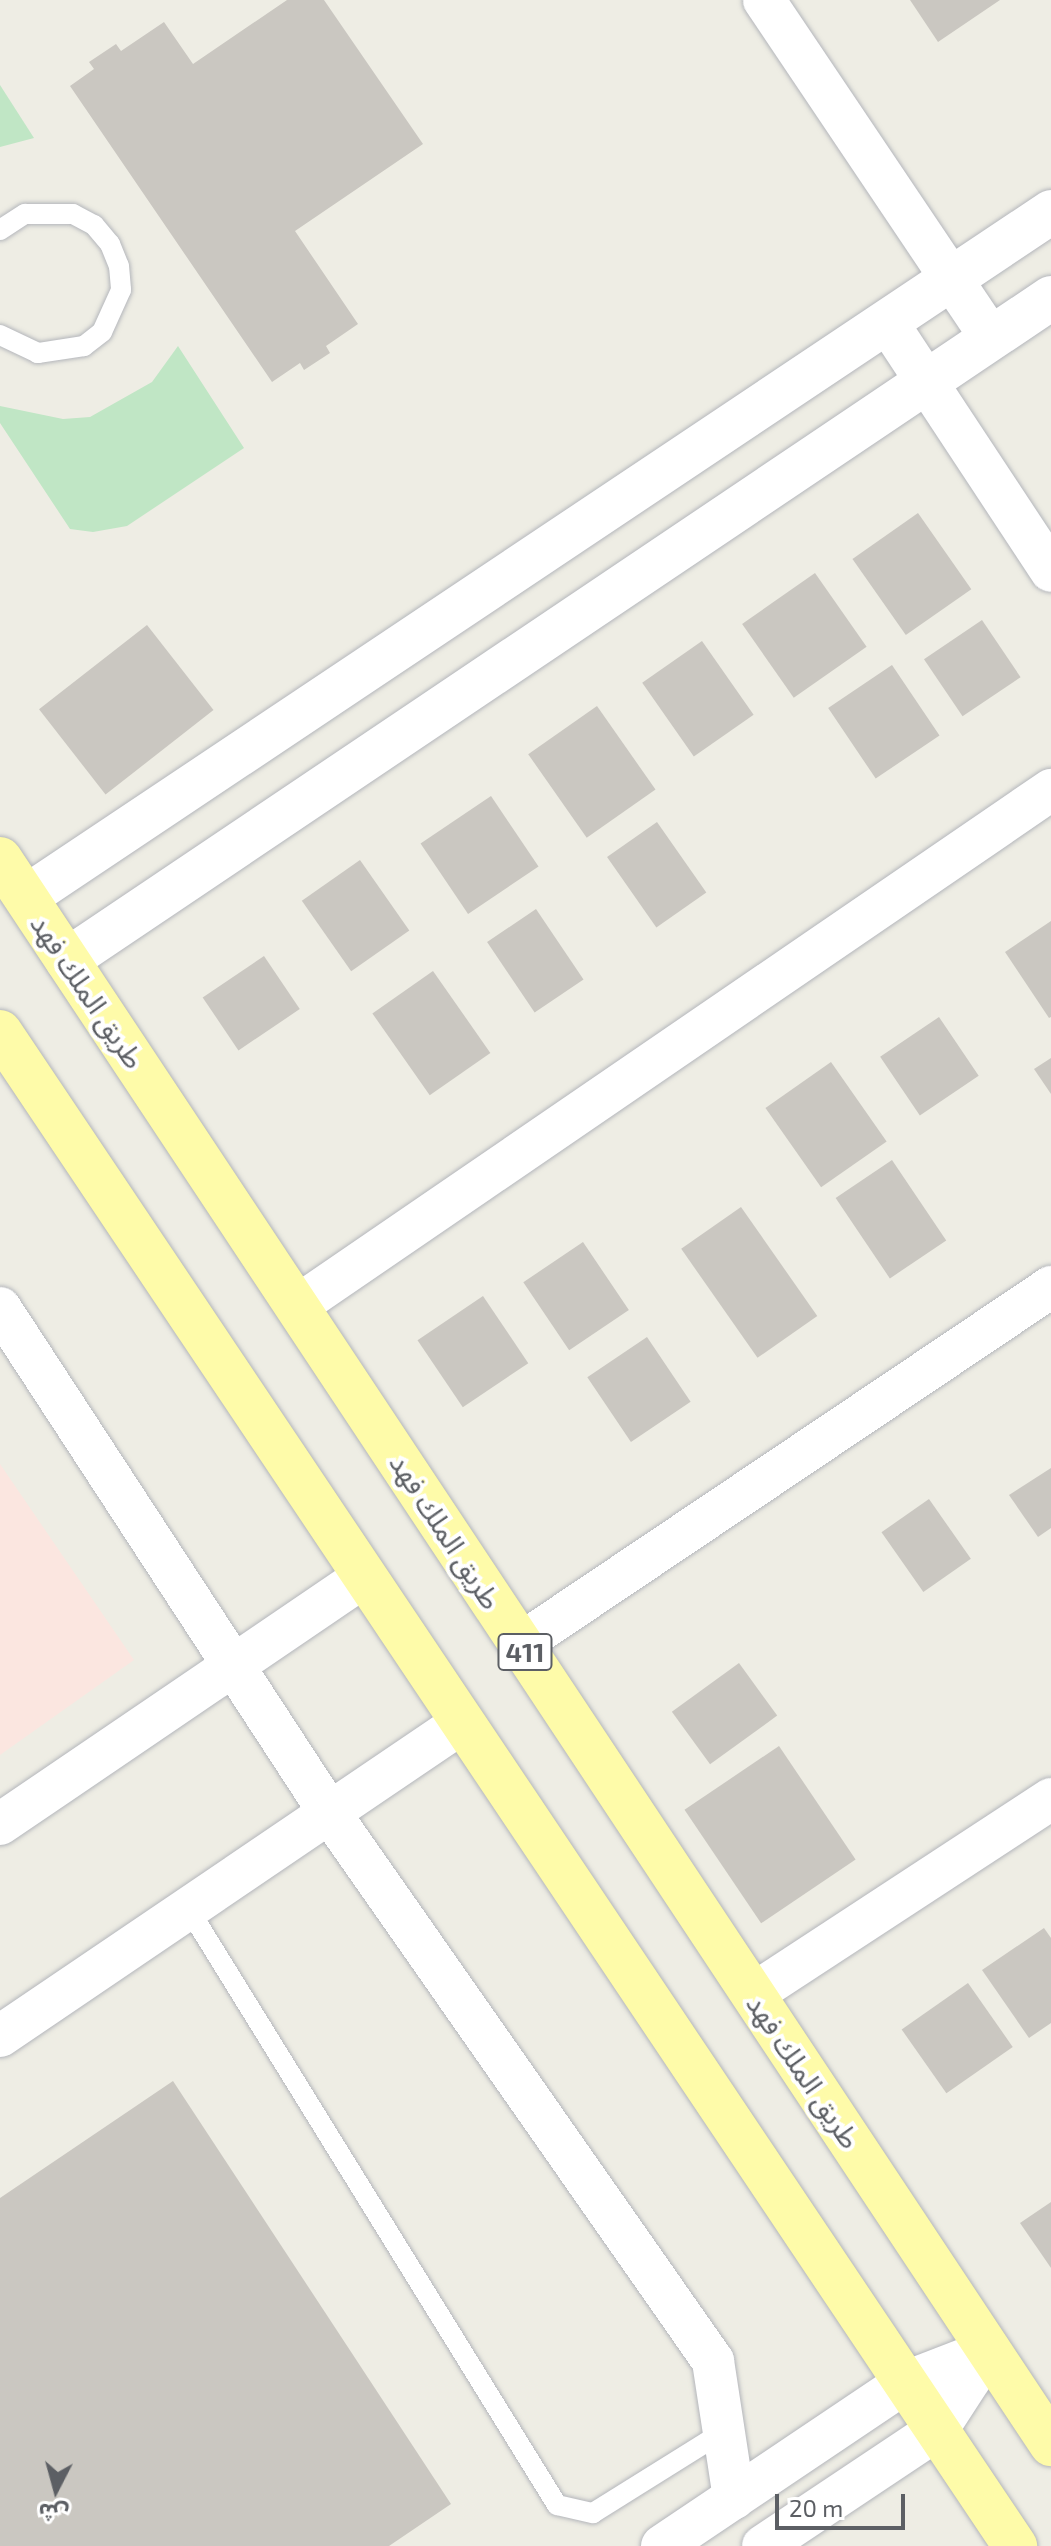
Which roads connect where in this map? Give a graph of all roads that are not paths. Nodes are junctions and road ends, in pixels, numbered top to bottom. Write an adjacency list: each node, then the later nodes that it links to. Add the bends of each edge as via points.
1 (764, 0): 4 (street)
2 (1051, 212): 4 (street)
3 (0, 230): 7 (lane, via 25,214 73,214 94,225 110,244 121,290 102,332 84,346 38,353)
4 (951, 279): 6 (street); 8 (street)
5 (1051, 298): 8 (street)
6 (887, 322): 9 (street); 13 (street)
7 (0, 335)
8 (991, 338): 9 (street)
9 (926, 381): 10 (street); 14 (street)
10 (1051, 571)
11 (1051, 790): 17 (street)
12 (0, 859): 13 (main road, طريق الملك فهد / 411)
13 (26, 897): 14 (main road, طريق الملك فهد / 411)
14 (67, 960): 17 (main road, طريق الملك فهد / 411)
15 (0, 1032): 19 (main road)
16 (1051, 1287): 20 (street)
17 (297, 1306): 20 (main road, طريق الملك فهد / 411)
18 (0, 1308): 21 (street)
19 (365, 1576): 21 (street); 22 (main road)
20 (520, 1644): 27 (main road, طريق الملك فهد / 411)
21 (233, 1666): 24 (street); 25 (street)
22 (463, 1722): 24 (street); 30 (main road)
23 (1051, 1799): 27 (street)
24 (329, 1812): 26 (street); 32 (street, via 713,2361)
25 (0, 1824)
26 (188, 1908): 28 (street); 32 (lane, via 557,2505 593,2513)
27 (753, 1994): 29 (main road, طريق الملك فهد / 411)
28 (0, 2036)
29 (989, 2350): 30 (street); 31 (street); 33 (main road, طريق الملك فهد / 411)
30 (906, 2382): 31 (main road); 34 (street)
31 (937, 2430): 36 (street); 37 (main road)
32 (724, 2431): 34 (street)
33 (1051, 2444)
34 (734, 2498): 35 (street)
35 (662, 2546)
36 (763, 2546)
37 (1015, 2546)

